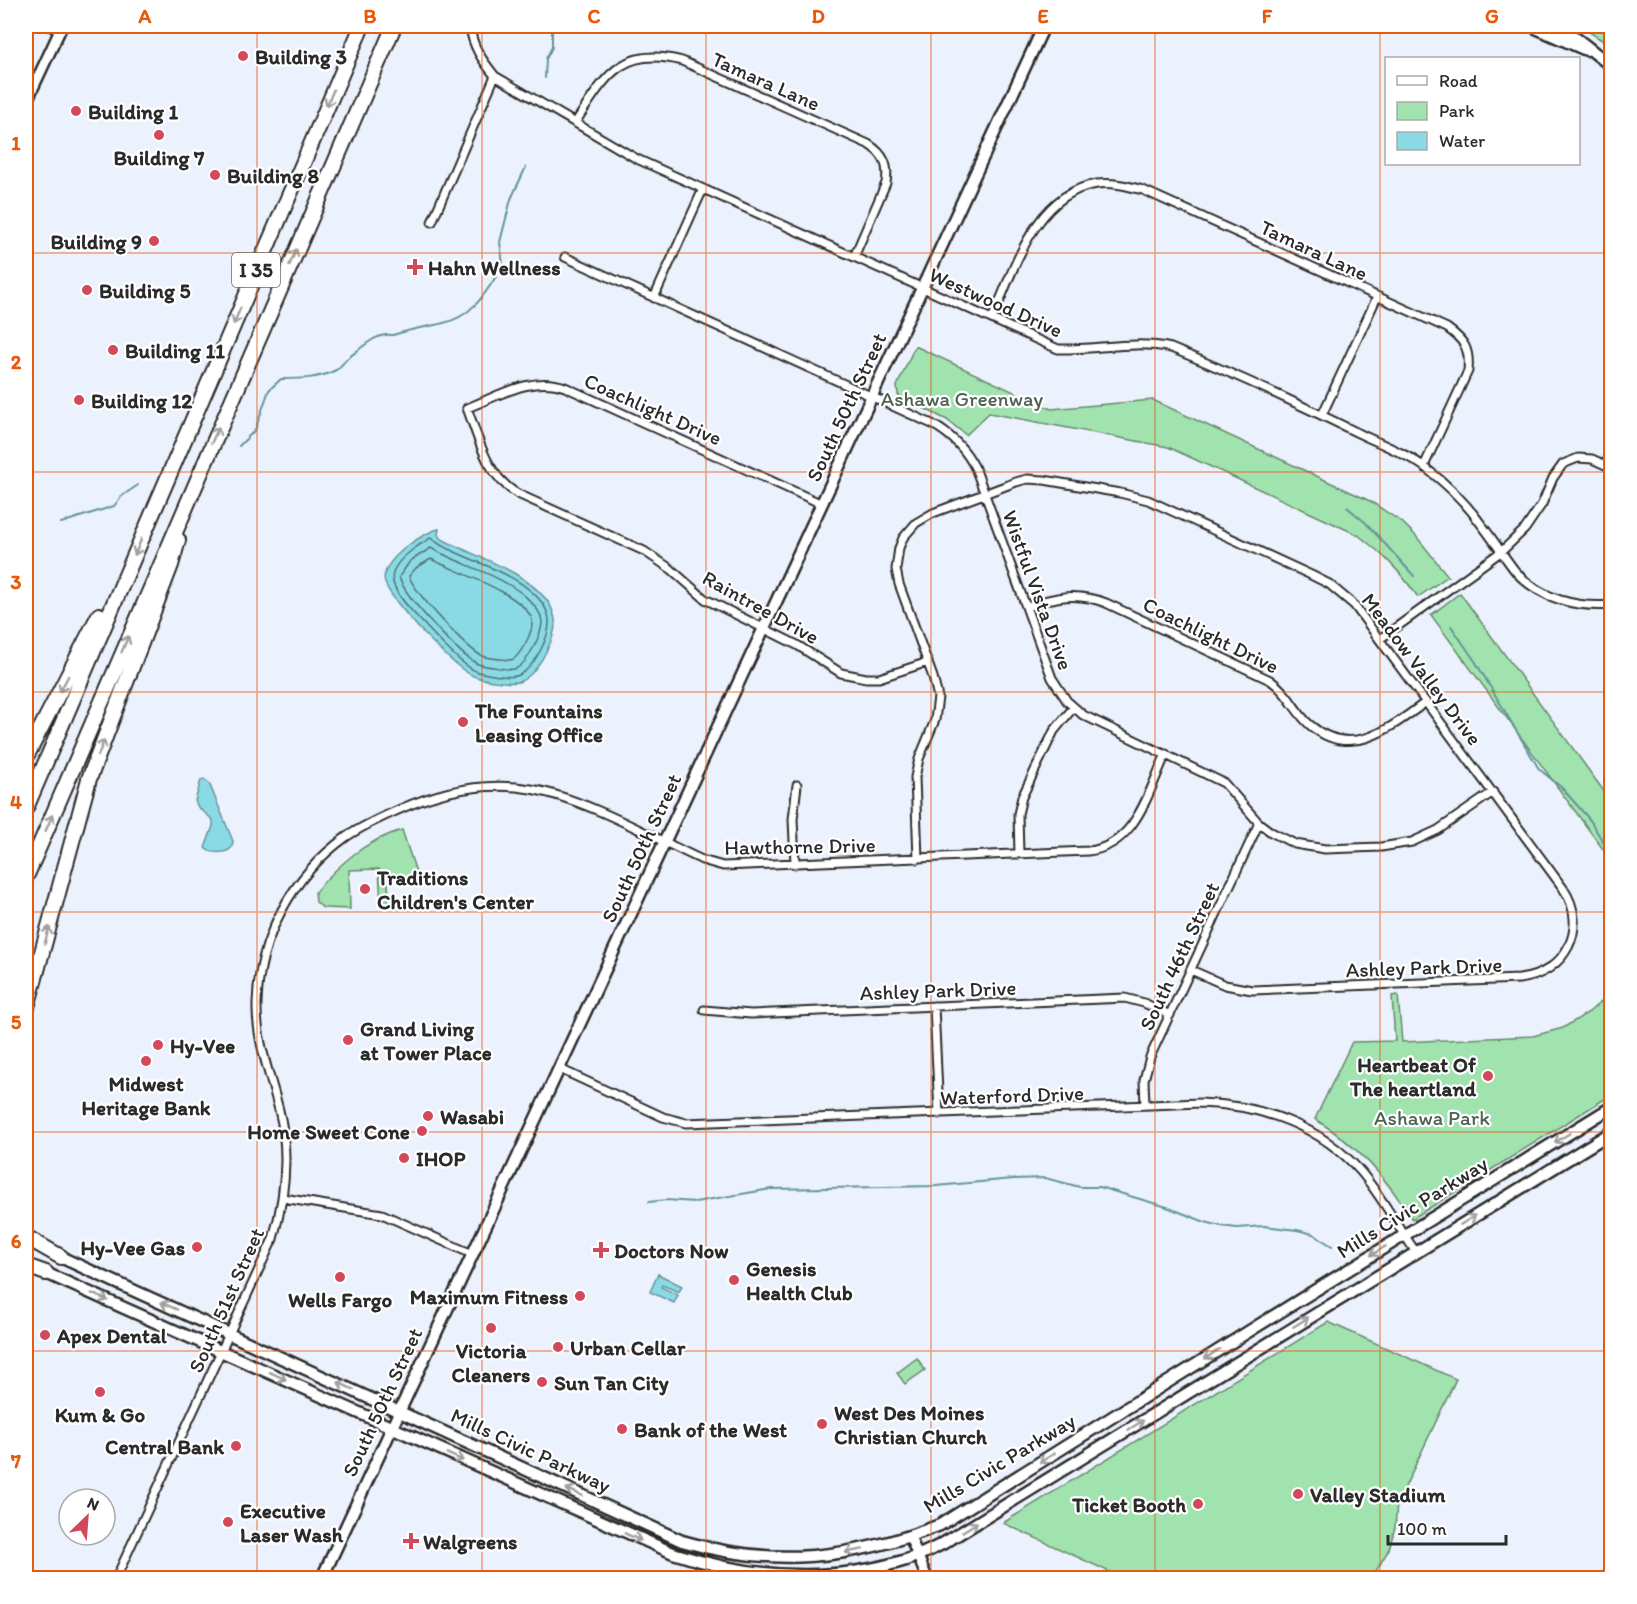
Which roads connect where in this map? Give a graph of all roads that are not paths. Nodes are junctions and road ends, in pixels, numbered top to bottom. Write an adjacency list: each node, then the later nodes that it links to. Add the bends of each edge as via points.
1 (49, 26): 8 (street)
2 (362, 26): 31 (highway, I 35, one-way to 31)
3 (394, 26): 27 (highway, I 35, one-way to 3)
4 (470, 26): 11 (street, Westwood Drive, via 473,42)
5 (1044, 26): 18 (main road, South 50th Street)
6 (1531, 26): 9 (main road)
7 (1556, 26): 9 (main road)
8 (61, 28): 12 (street)
9 (1592, 53): 10 (main road)
10 (1611, 66)
11 (495, 76): 13 (street, Westwood Drive); 15 (street)
12 (26, 103)
13 (575, 123): 14 (street, Westwood Drive, via 637,159); 17 (street, Tamara Lane, via 605,77 622,65 644,58 667,57 868,144 885,159 888,171)
14 (703, 189): 17 (street, Westwood Drive); 20 (street)
15 (432, 222)
16 (565, 257): 20 (street, Wistful Vista Drive)
17 (854, 257): 18 (street, Westwood Drive)
18 (922, 287): 21 (street, Westwood Drive); 22 (main road, South 50th Street)
19 (1377, 297): 21 (street, Tamara Lane, via 1143,190 1098,184 1074,191 1043,215); 24 (street); 25 (street, Tamara Lane, via 1447,328 1457,335 1469,356 1468,371)
20 (654, 298): 22 (street, Wistful Vista Drive)
21 (992, 319): 24 (street, Westwood Drive, via 1058,350 1132,345 1171,348)
22 (872, 397): 28 (street, Wistful Vista Drive, via 954,438 970,458); 29 (main road, South 50th Street)
23 (467, 408): 29 (street, Coachlight Drive, via 533,384 552,383); 34 (street, Raintree Drive, via 491,470 505,486 644,551 705,599)
24 (1322, 415): 25 (street, Westwood Drive)
25 (1424, 466): 30 (street, Westwood Drive, via 1449,486)
26 (1611, 468): 30 (street, via 1592,459 1578,458 1563,464 1525,529)
27 (192, 489): 50 (highway, I 35, one-way to 27); 55 (highway, one-way to 27, via 89,779 171,565)
28 (985, 493): 33 (street, Wistful Vista Drive); 35 (street, Meadow Valley Drive, via 1036,479 1148,500 1329,584 1354,605); 36 (street, Meadow Valley Drive, via 924,517 909,530 899,548 898,580)
29 (822, 504): 34 (main road, South 50th Street)
30 (1502, 551): 32 (street, Westwood Drive, via 1517,573 1553,598 1571,604); 35 (street)
31 (124, 579): 40 (highway, one-way to 40, via 104,607); 44 (highway, I 35)
32 (1611, 605)
33 (1027, 607): 37 (street, Coachlight Drive, via 1059,596 1095,598 1270,680 1289,696 1310,725 1341,739 1374,736); 38 (street, Wistful Vista Drive, via 1052,678)
34 (764, 628): 36 (street, Raintree Drive, via 841,673 853,676 879,678); 46 (main road, South 50th Street)
35 (1380, 639): 37 (street, Meadow Valley Drive)
36 (928, 662): 48 (street, Meadow Valley Drive, via 936,685 938,709 915,777)
37 (1426, 702): 42 (street, Meadow Valley Drive)
38 (1073, 708): 39 (street, Wistful Vista Drive); 47 (street, via 1054,731 1022,797 1018,814)
39 (1166, 754): 45 (street, Wistful Vista Drive, via 1224,783); 47 (street, Hawthorne Drive, via 1131,827 1117,842 1097,850)
40 (26, 757)
41 (797, 785): 49 (street, via 793,819)
42 (1493, 792): 45 (street, Wistful Vista Drive, via 1438,830 1397,845 1310,847 1283,839); 52 (street, Meadow Valley Drive, via 1566,892 1573,913 1572,935 1564,955 1539,975)
43 (414, 803): 46 (street, Hawthorne Drive, via 473,787 528,788 567,798); 62 (street, South 51st Street, via 356,831 314,864 284,905 266,946 258,985 258,1026 284,1133)
44 (26, 808)
45 (1259, 823): 51 (street, South 46th Street)
46 (665, 843): 49 (street, Hawthorne Drive, via 723,866); 57 (main road, South 50th Street)
47 (1019, 854): 48 (street, Hawthorne Drive)
48 (918, 859): 49 (street, Hawthorne Drive)
49 (795, 864)
50 (26, 877)
51 (1191, 970): 52 (street, Ashley Park Drive, via 1225,985 1252,990); 56 (street, South 46th Street)
52 (1519, 979)
53 (934, 1006): 54 (street, Ashley Park Drive, via 751,1014); 56 (street, Ashley Park Drive, via 1125,998); 60 (street)
54 (704, 1010)
55 (26, 1011)
56 (1170, 1015): 58 (street, South 46th Street, via 1146,1068)
57 (560, 1069): 60 (street, Waterford Drive, via 686,1124); 66 (main road, South 50th Street)
58 (1145, 1106): 60 (street, Waterford Drive); 63 (street, Waterford Drive, via 1231,1105 1296,1124 1348,1158 1374,1188)
59 (1611, 1107): 63 (main road, Mills Civic Parkway, one-way to 63)
60 (939, 1114)
61 (1611, 1132): 65 (main road, Mills Civic Parkway, one-way to 61)
62 (283, 1198): 66 (street, via 382,1214); 70 (street, South 51st Street, via 273,1239)
63 (1404, 1235): 65 (street, Waterford Drive); 74 (main road, Mills Civic Parkway, one-way to 74, via 940,1525)
64 (26, 1239): 67 (highway)
65 (1416, 1252): 75 (main road, Mills Civic Parkway, one-way to 65)
66 (472, 1254): 72 (main road, South 50th Street)
67 (61, 1257): 70 (main road, Mills Civic Parkway, one-way to 67)
68 (26, 1265): 69 (highway)
69 (46, 1273): 71 (main road, Mills Civic Parkway, one-way to 71)
70 (231, 1334): 71 (street, South 51st Street); 72 (main road, Mills Civic Parkway, one-way to 70)
71 (223, 1351): 73 (main road, Mills Civic Parkway, one-way to 73); 76 (street, South 51st Street)
72 (399, 1411): 73 (main road, South 50th Street); 74 (main road, Mills Civic Parkway, one-way to 72, via 826,1556 750,1555 708,1548 682,1541)
73 (391, 1428): 75 (main road, Mills Civic Parkway, one-way to 75, via 649,1544 718,1567 775,1575 828,1575 883,1567); 77 (main road, South 50th Street)
74 (910, 1537): 75 (street)
75 (919, 1555): 78 (street)
76 (116, 1578)
77 (322, 1578)
78 (927, 1578)

